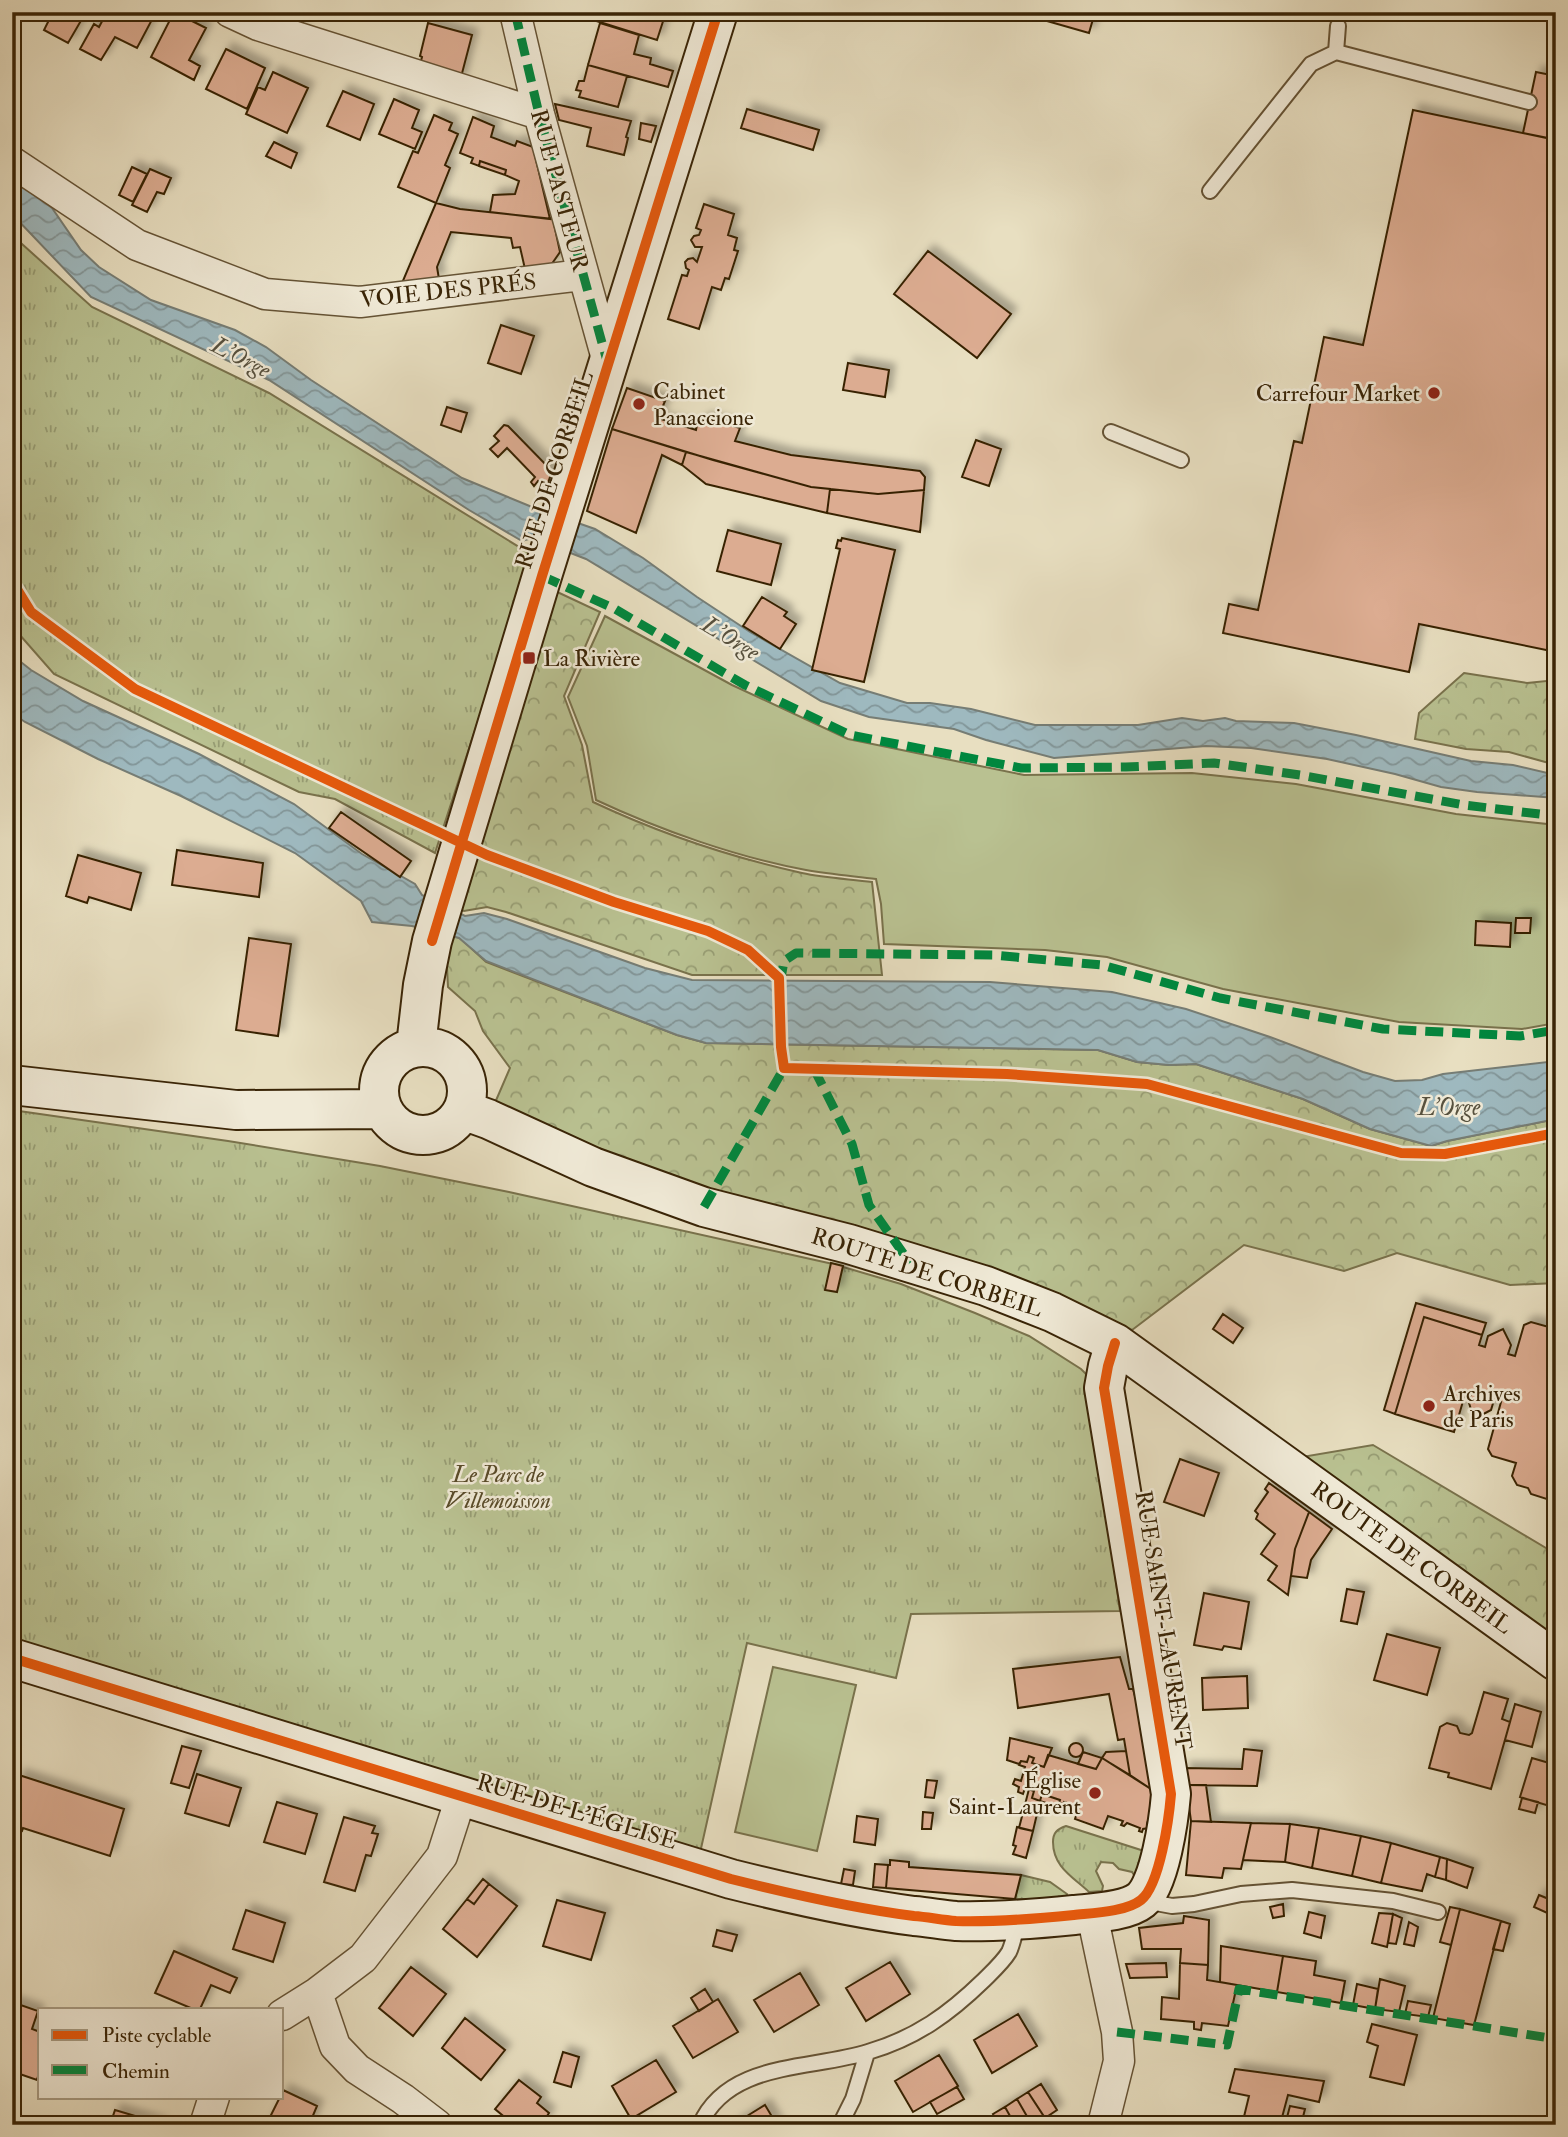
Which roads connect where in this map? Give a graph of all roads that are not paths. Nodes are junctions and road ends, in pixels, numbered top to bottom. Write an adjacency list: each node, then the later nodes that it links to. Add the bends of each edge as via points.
1 (230, 12): 7 (street, via 258,25)
2 (515, 12): 7 (street, RUE PASTEUR)
3 (718, 12): 11 (main road, RUE DE CORBEIL)
4 (1338, 26): 5 (lane)
5 (1336, 52): 6 (lane); 9 (lane, via 1311,64)
6 (1530, 102)
7 (539, 114): 10 (street, RUE PASTEUR)
8 (12, 162): 10 (street, VOIE DES PRÉS, via 137,245 265,294 360,302)
9 (1210, 191)
10 (582, 275): 11 (street, RUE PASTEUR)
11 (609, 366): 14 (main road, RUE DE CORBEIL, via 432,941)
12 (1111, 432): 13 (lane)
13 (1181, 460)
14 (416, 1046): 16 (main road, via 383,1070 378,1096); 17 (main road, via 440,1050 459,1066 467,1087)
15 (12, 1085): 16 (main road, via 236,1110)
16 (382, 1109): 17 (main road, via 398,1128 422,1135 447,1129)
17 (463, 1110): 18 (main road, ROUTE DE CORBEIL, via 593,1167 704,1207 986,1286)
18 (1115, 1343): 20 (main road, ROUTE DE CORBEIL); 22 (main road, RUE SAINT-LAURENT, via 1104,1388 1171,1794 1163,1847 1152,1886)
19 (12, 1658): 21 (main road, RUE DE L'ÉGLISE)
20 (1556, 1661)
21 (461, 1797): 25 (main road, RUE DE L'ÉGLISE, via 731,1880 798,1896 954,1921); 26 (street, via 442,1856 363,1958)
22 (1142, 1900): 23 (lane, via 1172,1906 1292,1890 1393,1901); 24 (main road, RUE DE L'ÉGLISE)
23 (1438, 1912)
24 (1092, 1914): 25 (main road, RUE DE L'ÉGLISE); 34 (street, via 1119,2061)
25 (1018, 1920): 28 (lane, via 1009,1952 957,2006 926,2028)
26 (317, 1993): 27 (street); 31 (street, via 335,2046 357,2069)
27 (284, 2014)
28 (867, 2053): 32 (lane, via 741,2082 720,2095); 33 (lane)
29 (214, 2098): 30 (street)
30 (205, 2125)
31 (437, 2125)
32 (700, 2125)
33 (840, 2125)
34 (1103, 2125)

